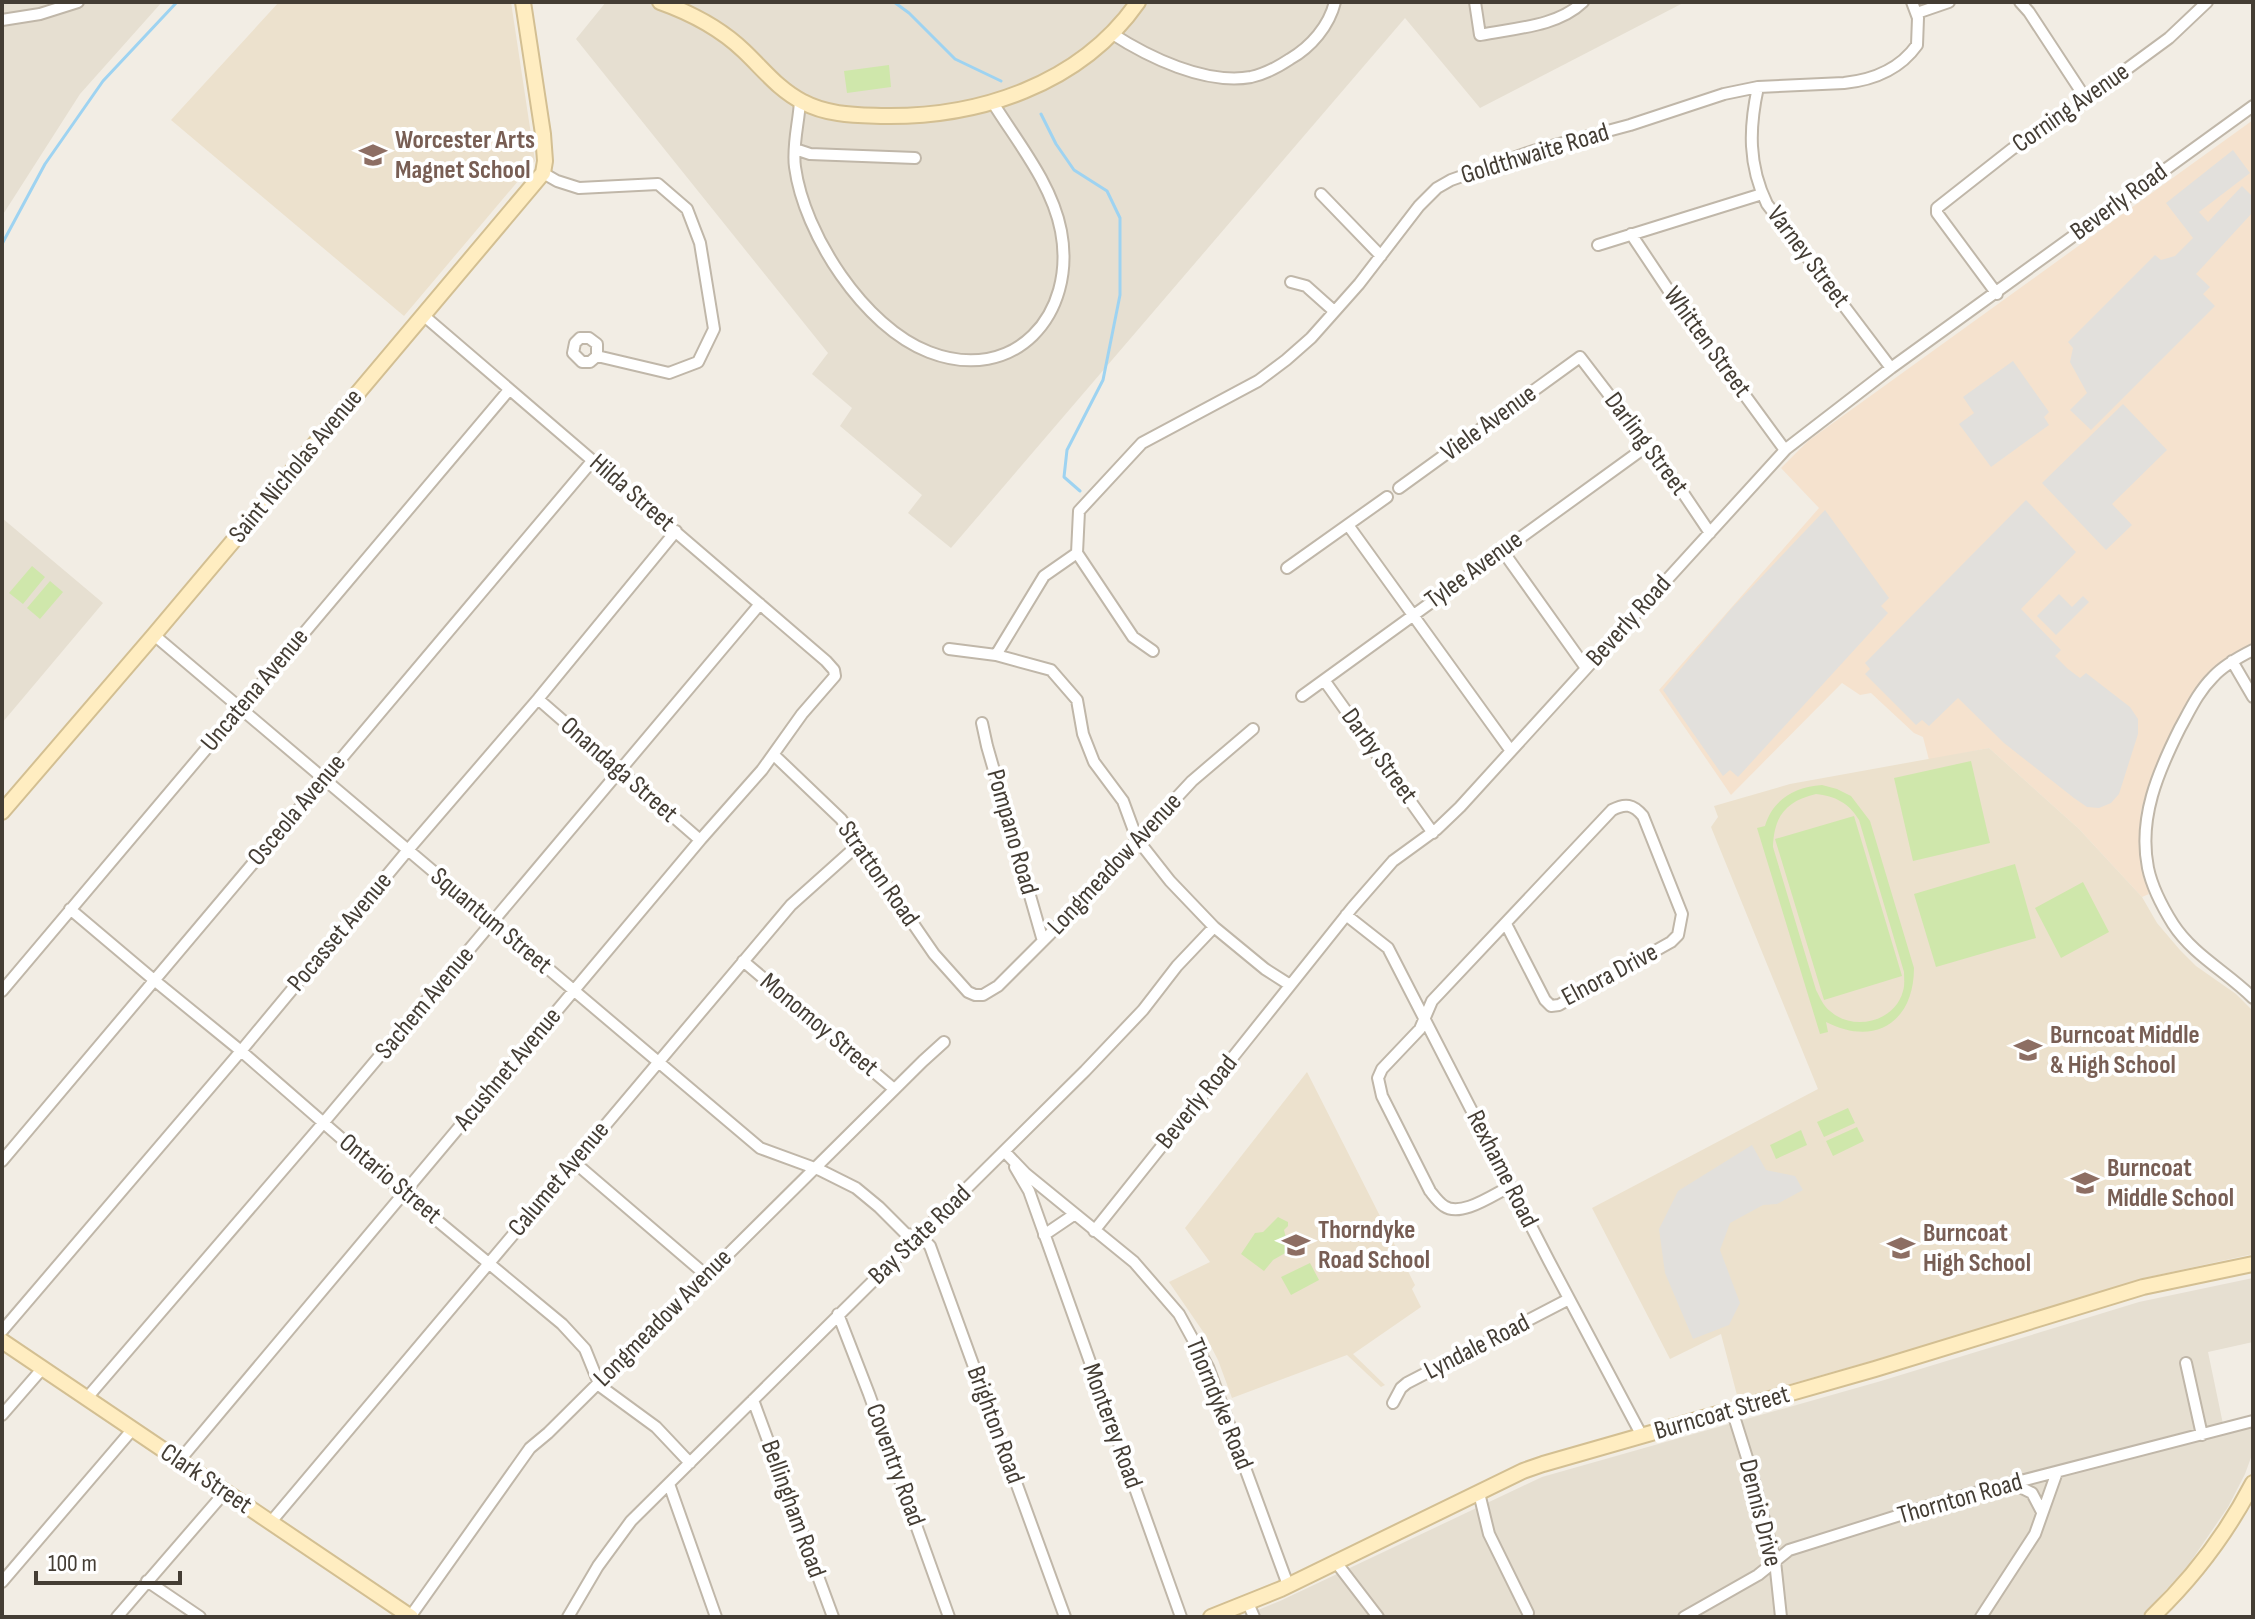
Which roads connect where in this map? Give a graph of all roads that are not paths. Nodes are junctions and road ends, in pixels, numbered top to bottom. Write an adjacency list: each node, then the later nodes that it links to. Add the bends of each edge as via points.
1 (78, 2): 13 (street)
2 (523, 2): 22 (street)
3 (662, 2): 17 (street, via 722,33)
4 (1138, 2): 14 (street)
5 (1335, 2): 14 (street, via 1323,28 1298,55 1243,78 1191,71 1149,56)
6 (1475, 2): 7 (street, via 1480,35 1557,18)
7 (1583, 2)
8 (1912, 2): 12 (street)
9 (1949, 2): 12 (street)
10 (2020, 2): 16 (street)
11 (2207, 2): 16 (street, Corning Avenue, via 2169,38)
12 (1917, 13): 15 (street, Goldthwaite Road, via 1917,45 1900,64 1878,75 1844,83)
13 (2, 20)
14 (1111, 33): 18 (street, via 1058,75)
15 (1758, 87): 24 (street, Varney Street, via 1751,146); 27 (street, Goldthwaite Road, via 1463,174 1437,188)
16 (2086, 99): 29 (street, Corning Avenue, via 1937,208)
17 (800, 101): 18 (street, via 833,112 903,116); 20 (street)
18 (993, 103): 20 (street, via 1051,198 1063,256 1058,297 1048,318 1029,339 991,359 965,361 926,351 870,309 834,265 811,221 798,185)
19 (2253, 106): 29 (street, Beverly Road)
20 (795, 149): 21 (street)
21 (915, 158)
22 (543, 173): 31 (street, Saint Nicholas Avenue); 32 (street, via 579,188 658,184 687,209 700,243 714,329 698,362 669,373)
23 (1321, 194): 27 (street)
24 (1762, 194): 25 (street); 34 (street, Varney Street)
25 (1631, 234): 26 (street); 37 (street, Whitten Street)
26 (1598, 245)
27 (1381, 256): 30 (street, Goldthwaite Road)
28 (1291, 282): 30 (street, via 1306,286)
29 (1997, 294): 34 (street, Beverly Road)
30 (1334, 311): 45 (street, Goldthwaite Road, via 1311,338 1258,381 1142,443 1079,511)
31 (423, 315): 35 (street, Hilda Street); 49 (street, Saint Nicholas Avenue)
32 (597, 356)
33 (1580, 357): 36 (street, Darling Street); 39 (street, Viele Avenue)
34 (1891, 368): 37 (street, Beverly Road)
35 (509, 390): 38 (street, Hilda Street); 61 (street, Uncatena Avenue)
36 (1647, 446): 43 (street, Darling Street); 44 (street, Tylee Avenue)
37 (1785, 450): 43 (street, Beverly Road)
38 (593, 460): 42 (street, Hilda Street); 67 (street, Osceola Avenue)
39 (1399, 488)
40 (1387, 497): 41 (street)
41 (1348, 525): 46 (street); 48 (street)
42 (676, 531): 47 (street, Hilda Street); 60 (street, Pocasset Avenue)
43 (1710, 533): 55 (street, Beverly Road)
44 (1502, 550): 48 (street, Tylee Avenue); 55 (street)
45 (1077, 553): 52 (street, via 1133,637); 53 (street, via 1044,576)
46 (1287, 568)
47 (760, 604): 56 (street, Hilda Street, via 826,661); 66 (street, Sachem Avenue)
48 (1414, 615): 57 (street, Tylee Avenue); 64 (street)
49 (154, 635): 61 (street, Squantum Street); 68 (street, Saint Nicholas Avenue)
50 (949, 649): 53 (street)
51 (2253, 650): 54 (street)
52 (1153, 651)
53 (996, 655): 70 (street, via 1051,670 1077,700 1094,762 1123,801)
54 (2232, 661): 59 (street); 86 (street, via 2197,697 2165,761 2149,803 2146,852 2153,885 2177,930)
55 (1586, 668): 64 (street, Beverly Road)
56 (835, 676): 65 (street, Acushnet Avenue)
57 (1324, 680): 58 (street, Tylee Avenue); 69 (street, Darby Street)
58 (1302, 696)
59 (2253, 697)
60 (538, 699): 66 (street, Onandaga Street); 73 (street, Pocasset Avenue)
61 (240, 707): 67 (street, Squantum Street); 74 (street, Uncatena Avenue)
62 (982, 723): 79 (street, Pompano Road)
63 (1253, 729): 70 (street, Longmeadow Avenue, via 1192,781)
64 (1511, 751): 69 (street, Beverly Road)
65 (774, 755): 71 (street, Acushnet Avenue); 72 (street, Stratton Road, via 834,812)
66 (619, 770): 71 (street, Onandaga Street); 76 (street, Sachem Avenue)
67 (323, 779): 73 (street, Squantum Street); 81 (street, Osceola Avenue)
68 (2, 812)
69 (1433, 833): 75 (street, Beverly Road, via 1393,861)
70 (1137, 839): 78 (street); 79 (street, Longmeadow Avenue)
71 (700, 840): 84 (street, Acushnet Avenue)
72 (858, 845): 80 (street, Calumet Avenue, via 800,895); 85 (street, Stratton Road, via 934,954 968,992)
73 (408, 850): 76 (street, Squantum Street); 89 (street, Pocasset Avenue)
74 (70, 909): 81 (street, Ontario Street); 83 (street, Uncatena Avenue)
75 (1346, 915): 82 (street, Beverly Road); 87 (street, Rexhame Road, via 1388,948)
76 (493, 922): 84 (street, Squantum Street); 92 (street, Sachem Avenue)
77 (1506, 924): 77 (street, Elnora Drive, via 1604,817 1629,805 1643,816 1682,914 1671,942 1551,1006); 87 (street, Elnora Drive, via 1432,1001)
78 (1214, 927): 82 (street); 93 (street, Bay State Road, via 1116,1040)
79 (1043, 941): 85 (street, Longmeadow Avenue, via 998,986)
80 (743, 961): 90 (street, Calumet Avenue); 91 (street, Monomoy Street)
81 (154, 980): 89 (street, Ontario Street); 94 (street, Osceola Avenue)
82 (1290, 985): 100 (street, Beverly Road)
83 (2, 991)
84 (574, 992): 90 (street, Squantum Street); 98 (street, Acushnet Avenue)
85 (977, 995)
86 (2253, 998)
87 (1425, 1016): 97 (street, Rexhame Road); 97 (street, Elnora Drive, via 1378,1078 1430,1191 1446,1208 1465,1209)
88 (944, 1042): 91 (street, Longmeadow Avenue)
89 (241, 1051): 92 (street, Ontario Street); 108 (street, Pocasset Avenue)
90 (657, 1062): 95 (street, Calumet Avenue); 96 (street, Squantum Street, via 760,1148)
91 (894, 1089): 96 (street, Longmeadow Avenue)
92 (324, 1122): 98 (street, Ontario Street); 113 (street, Sachem Avenue)
93 (1005, 1152): 99 (street, Thorndyke Road); 101 (street, Monterey Road, via 1029,1191); 102 (street, Bay State Road)
94 (2, 1161)
95 (574, 1162): 103 (street, Calumet Avenue); 105 (street)
96 (815, 1169): 102 (street, Squantum Street, via 856,1188 906,1234); 105 (street, Longmeadow Avenue)
97 (1511, 1186): 106 (street, Rexhame Road)
98 (404, 1193): 103 (street, Ontario Street); 122 (street, Acushnet Avenue)
99 (1075, 1214): 100 (street, Thorndyke Road); 101 (street)
100 (1094, 1231): 136 (street, Thorndyke Road, via 1145,1274 1189,1330 1208,1367)
101 (1044, 1235): 147 (street, Monterey Road)
102 (920, 1236): 107 (street, Bay State Road); 146 (street, Brighton Road, via 930,1246)
103 (489, 1262): 112 (street, Ontario Street, via 570,1331 589,1356); 131 (street, Calumet Avenue)
104 (2253, 1264): 116 (street, Burncoat Street, via 2143,1287)
105 (706, 1275): 112 (street, Longmeadow Avenue)
106 (1569, 1299): 115 (street, Lyndale Road, via 1407,1383); 121 (street, Rexhame Road)
107 (838, 1314): 114 (street, Bay State Road); 145 (street, Coventry Road)
108 (2, 1331)
109 (2, 1341): 111 (street, Clark Street)
110 (2186, 1363): 120 (street)
111 (42, 1369): 113 (street, Clark Street); 117 (street)
112 (598, 1382): 123 (street, Ontario Street, via 656,1427); 141 (street, Longmeadow Avenue, via 530,1448)
113 (86, 1399): 119 (street, Clark Street)
114 (753, 1400): 123 (street, Bay State Road); 144 (street, Bellingham Road)
115 (1393, 1403)
116 (1732, 1410): 121 (street, Burncoat Street); 133 (street, Dennis Drive)
117 (2, 1415)
118 (2253, 1421): 120 (street, Thornton Road)
119 (132, 1430): 122 (street, Clark Street); 135 (street)
120 (2202, 1435): 124 (street, Thornton Road)
121 (1642, 1436): 129 (street, Burncoat Street, via 1543,1464)
122 (179, 1461): 128 (street, Clark Street)
123 (690, 1463): 127 (street, Bay State Road)
124 (2057, 1472): 125 (street, Thornton Road); 130 (street)
125 (2012, 1483): 130 (street, via 2032,1493); 133 (street, Thornton Road, via 1789,1550)
126 (2253, 1483): 153 (street, via 2211,1551)
127 (669, 1484): 142 (street, Bay State Road, via 621,1534); 143 (street)
128 (225, 1492): 131 (street, Clark Street); 134 (street)
129 (1479, 1493): 132 (street, Burncoat Street); 138 (street, via 1489,1534)
130 (2042, 1514): 152 (street, via 2035,1534)
131 (270, 1523): 141 (street, Clark Street)
132 (1335, 1561): 136 (street, Burncoat Street); 149 (street)
133 (1775, 1561): 150 (street, Thornton Road); 151 (street, Dennis Drive)
134 (147, 1581): 139 (street); 140 (street)
135 (2, 1582)
136 (1288, 1585): 137 (street, Burncoat Street)
137 (1251, 1610): 148 (street, Burncoat Street)
138 (1528, 1613)
139 (117, 1617)
140 (200, 1617)
141 (410, 1617)
142 (568, 1617)
143 (716, 1617)
144 (833, 1617)
145 (949, 1617)
146 (1065, 1617)
147 (1181, 1617)
148 (1211, 1617)
149 (1378, 1617)
150 (1684, 1617)
151 (1781, 1617)
152 (1981, 1617)
153 (2152, 1617)

